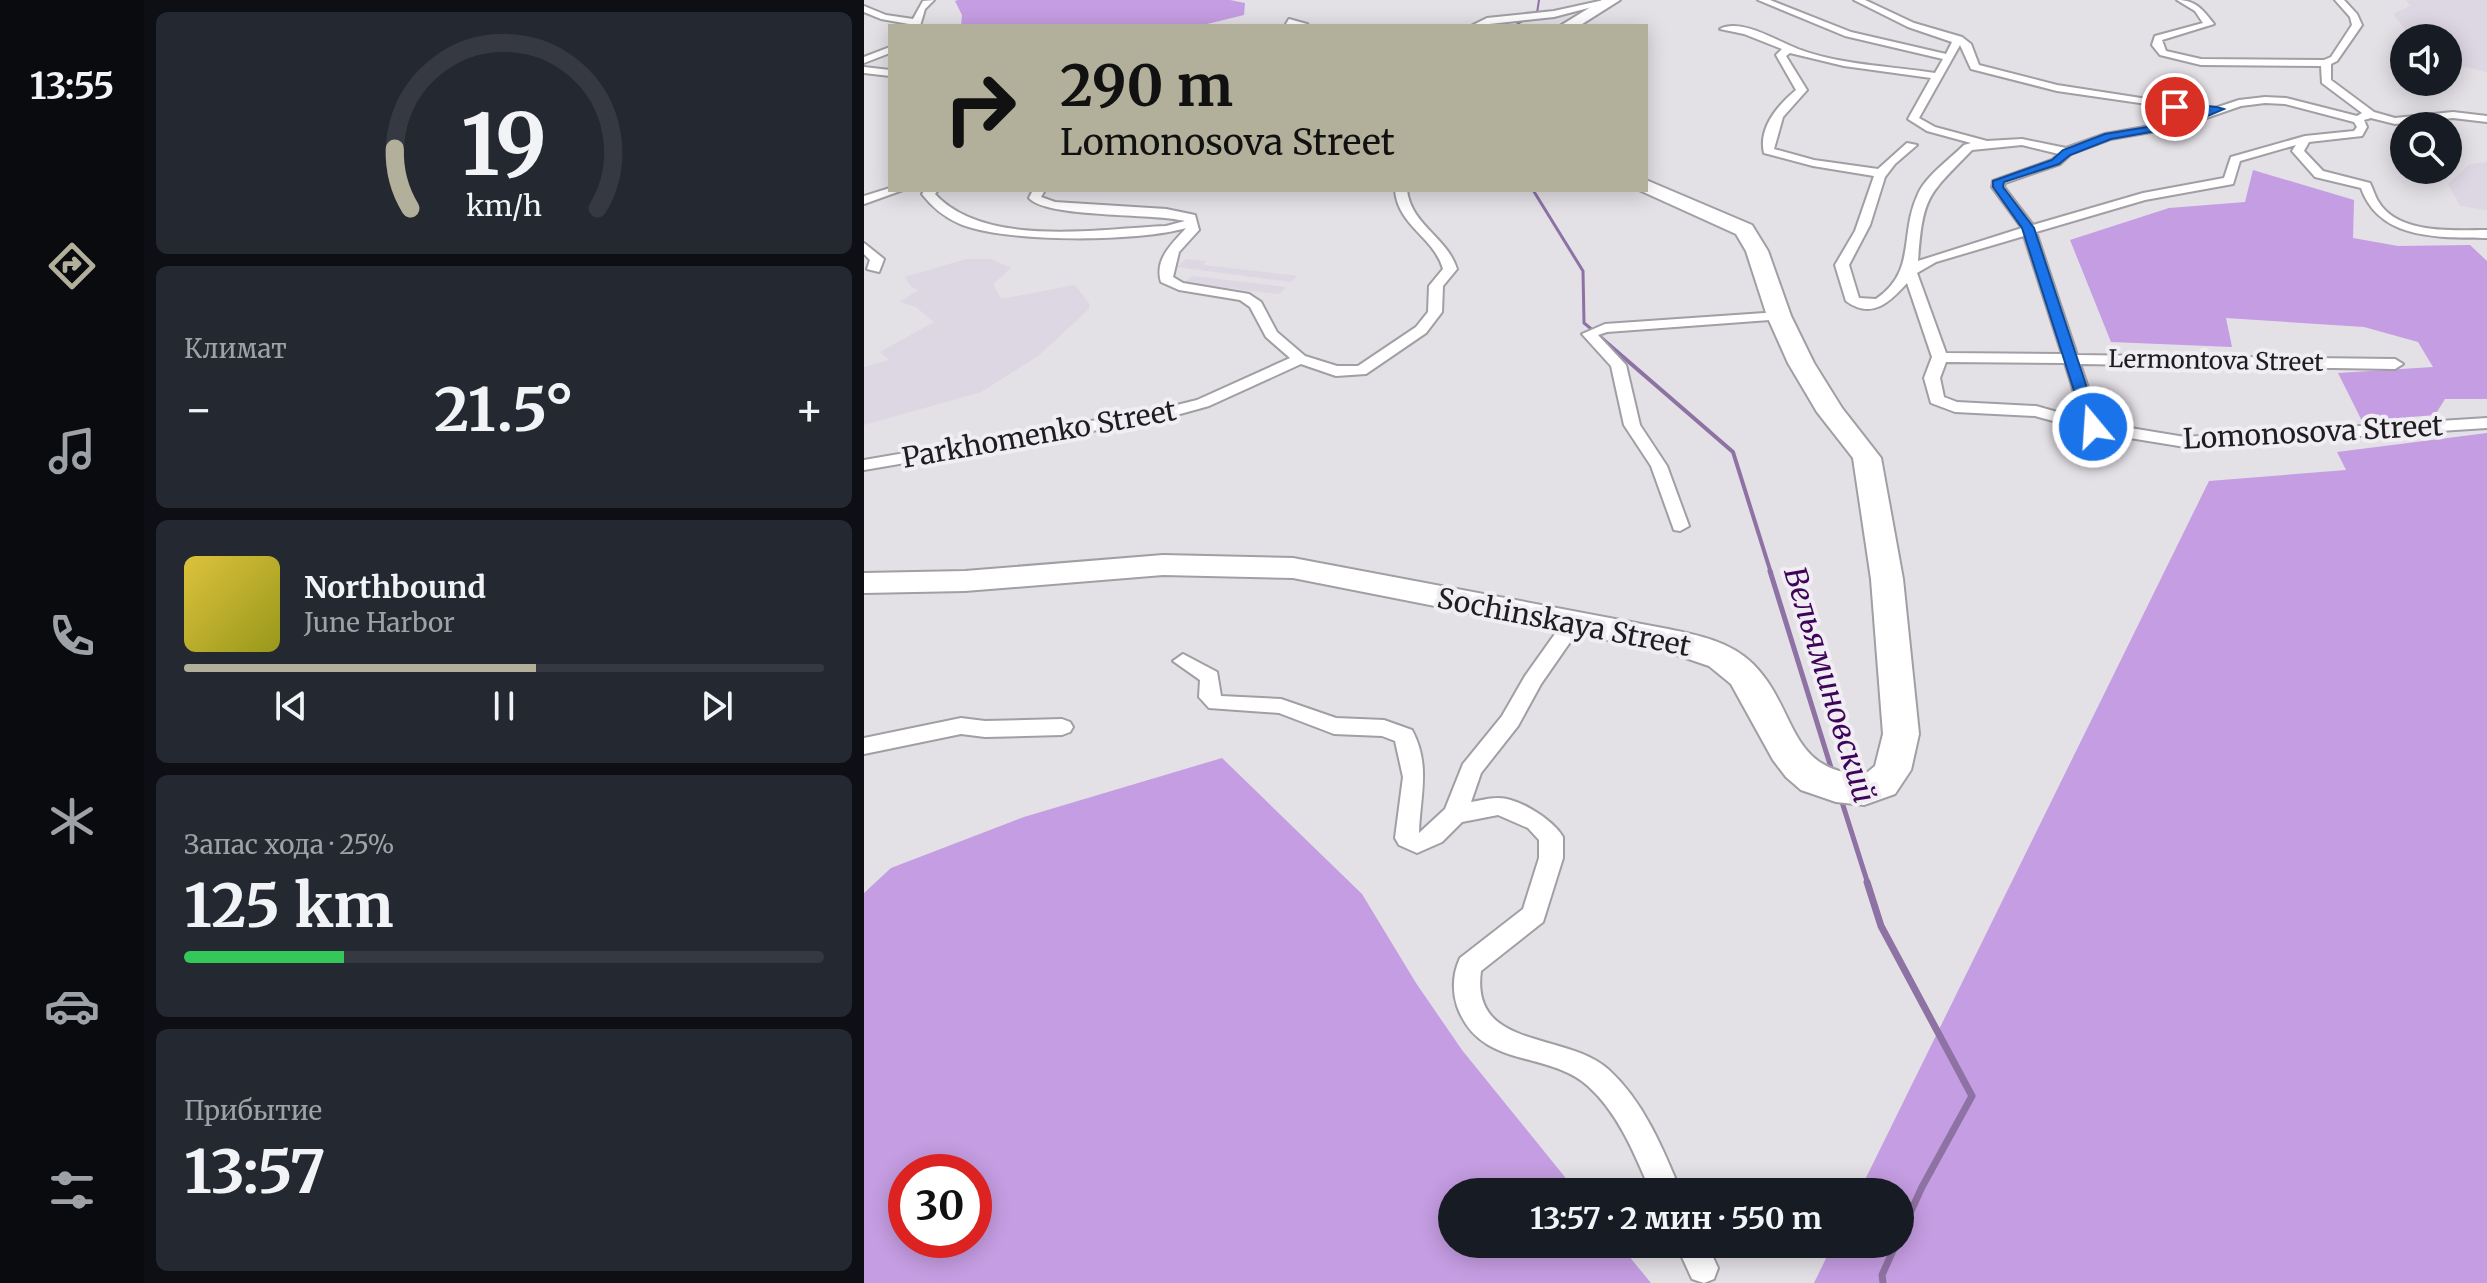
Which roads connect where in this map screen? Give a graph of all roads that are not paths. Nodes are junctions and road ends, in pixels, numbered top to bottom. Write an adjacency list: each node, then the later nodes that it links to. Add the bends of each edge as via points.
1 (930, 0): 10 (street, via 916,16)
2 (1612, 0): 8 (street); 14 (highway)
3 (1762, 0): 19 (street, via 1848,34)
4 (1858, 0): 16 (street, via 1911,25)
5 (2181, 0): 21 (street, via 2198,9 2209,24 2158,38 2163,53 2201,62)
6 (2339, 0): 21 (street, via 2357,25)
7 (864, 9): 10 (street)
8 (1487, 21): 12 (street); 13 (street)
9 (1289, 22): 11 (street)
10 (916, 24)
11 (1296, 24)
12 (1473, 24)
13 (1480, 24)
14 (1571, 24)
15 (1725, 29): 18 (street, via 1741,29)
16 (1959, 39): 19 (street); 25 (street, via 1975,67 1985,70 2083,92 2201,111)
17 (888, 51): 20 (street)
18 (1786, 51): 24 (street); 32 (street, via 1781,55 1802,90 1779,112 1768,151)
19 (1947, 57): 24 (street)
20 (864, 60)
21 (2326, 63): 26 (street, via 2326,81)
22 (864, 70): 23 (street)
23 (888, 73)
24 (1937, 76): 29 (street, via 1913,119)
25 (2219, 109): 26 (street, via 2265,100 2301,104 2340,117); 31 (street, via 2180,124 2109,136)
26 (2364, 116): 27 (street, via 2395,121 2453,115); 28 (street, via 2358,134)
27 (2487, 119)
28 (2305, 139): 40 (street, via 2235,159 2229,181 2143,197); 41 (street, via 2298,151 2319,174 2366,186 2369,201 2386,219 2438,233)
29 (1987, 144): 31 (street, via 2030,143); 44 (street, via 1968,147 1925,191 1915,216)
30 (1911, 145): 32 (street)
31 (2070, 152): 40 (street, via 1999,181 1998,187)
32 (1881, 173): 44 (street, via 1866,219 1842,265 1848,289 1853,301 1885,303)
33 (1648, 187): 45 (highway, Sochinskaya Street, via 1744,230 1757,251)
34 (890, 192): 38 (street)
35 (930, 192): 39 (street, via 936,208 995,232 1167,230)
36 (1038, 192): 39 (street, via 1039,202 1055,206 1184,215)
37 (1401, 192): 47 (street, via 1408,216 1449,259 1450,269 1436,286 1435,312 1421,330 1361,371 1325,369)
38 (864, 200)
39 (1191, 223): 47 (street, via 1193,230 1170,250 1166,279 1244,297 1256,305 1271,334)
40 (2028, 228): 44 (street, via 1931,259); 48 (street)
41 (2487, 234)
42 (864, 247): 43 (street, via 877,259)
43 (874, 269)
44 (1910, 272): 46 (street)
45 (1779, 316): 53 (street, via 1589,334 1618,365 1632,425 1659,466); 55 (highway, Sochinskaya Street, via 1831,412 1867,458 1885,565 1901,734 1898,757 1881,785 1835,786 1809,776 1784,751 1743,675 1719,656 1690,645)
46 (1940, 357): 48 (street, Lermontova Street); 51 (street, Lomonosova Street, via 1932,378 1937,400 1955,407 2036,411)
47 (1300, 359): 52 (street, Parkhomenko Street, via 1203,403 1162,414)
48 (2070, 359): 49 (street, Lermontova Street); 51 (street)
49 (2395, 364)
50 (2487, 423): 51 (street, Lomonosova Street, via 2185,442)
51 (2093, 427)
52 (864, 465)
53 (1680, 526)
54 (864, 583): 55 (highway, Sochinskaya Street, via 965,581 1163,565 1293,568)
55 (1574, 622): 59 (street, via 1510,721 1471,770)
56 (1183, 661): 59 (street, via 1210,677 1209,697 1216,703 1281,706 1334,726 1384,728 1404,736 1417,775 1407,838 1417,844 1434,836)
57 (1062, 727): 58 (street, via 961,726)
58 (864, 746)
59 (1455, 814): 60 (street, via 1500,806 1536,822 1551,837 1551,858 1534,915 1469,966 1467,997 1481,1025 1511,1044 1555,1054 1596,1075 1634,1121)
60 (1660, 1178)

